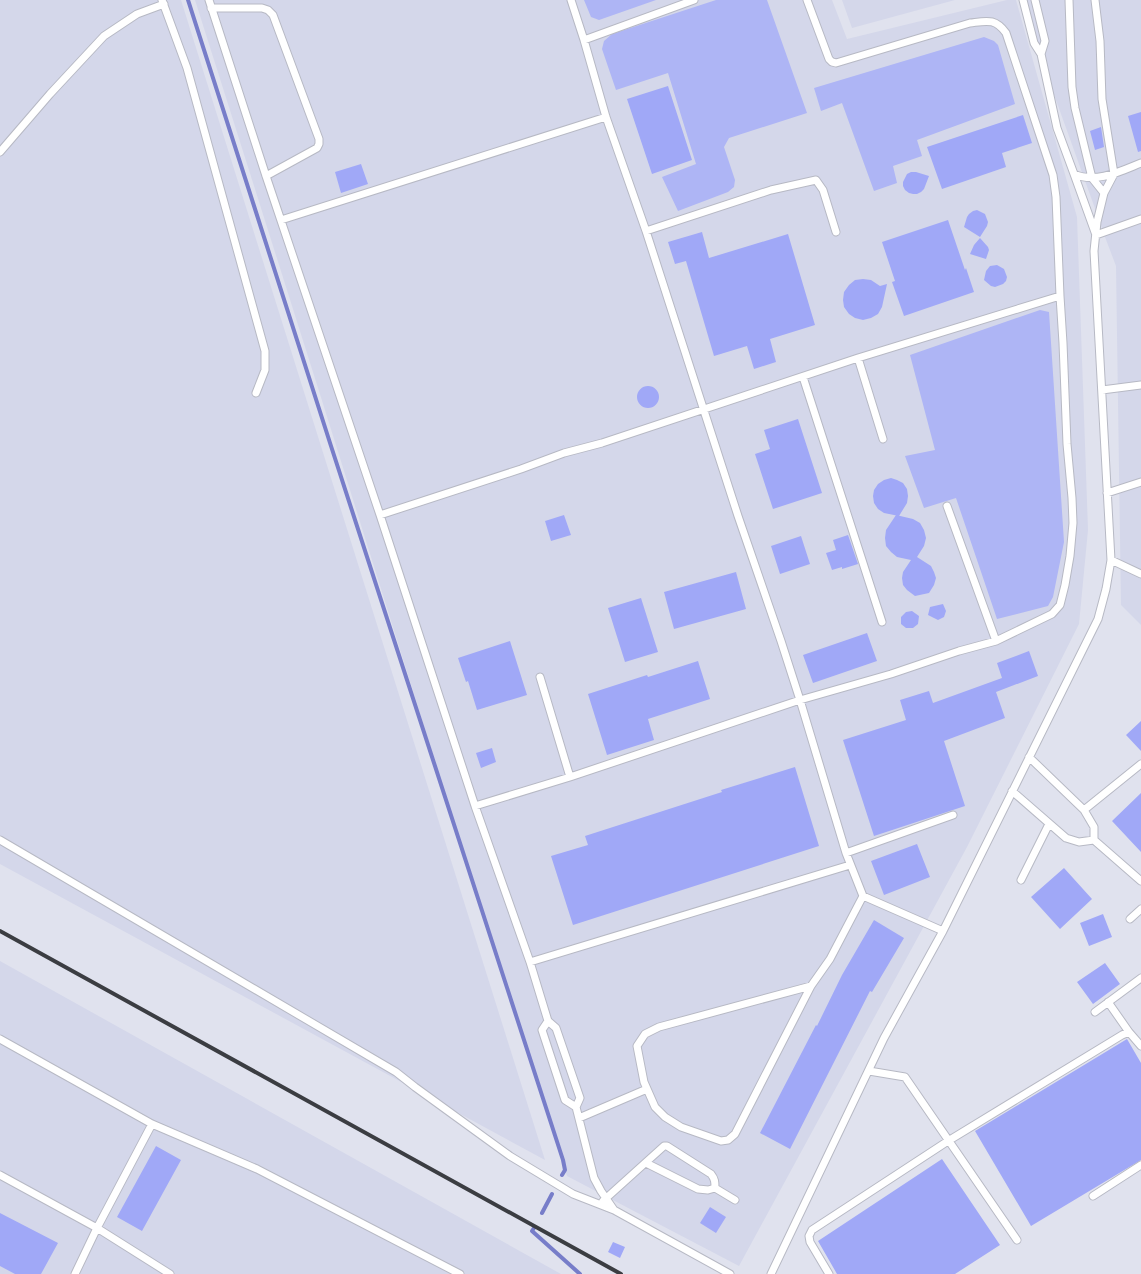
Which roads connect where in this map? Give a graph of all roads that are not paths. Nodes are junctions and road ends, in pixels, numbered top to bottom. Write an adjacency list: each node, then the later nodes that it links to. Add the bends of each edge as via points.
1 (208, 0): 10 (lane)
2 (571, 0): 11 (lane)
3 (694, 0): 11 (lane)
4 (807, 0): 26 (lane, via 830,58 836,63 970,23 987,21 1001,26 1053,174)
5 (1023, 0): 12 (lane, via 1034,43)
6 (1036, 0): 12 (lane, via 1045,41)
7 (1069, 0): 19 (lane, via 1072,87)
8 (1095, 0): 17 (lane, via 1102,98)
9 (163, 2): 14 (lane, via 137,14 104,36); 31 (lane, via 187,68 265,350 265,370)
10 (211, 8): 18 (lane); 18 (lane, via 262,8 273,15 319,139 317,148)
11 (584, 40): 13 (lane)
12 (1041, 54): 16 (lane, via 1057,128)
13 (606, 117): 22 (lane); 23 (lane)
14 (0, 152)
15 (1141, 162): 17 (lane)
16 (1074, 174): 19 (lane); 25 (lane)
17 (1114, 174): 19 (lane); 20 (lane)
18 (266, 176): 22 (lane)
19 (1092, 178): 20 (lane)
20 (1104, 193): 25 (lane)
21 (1141, 219): 25 (lane)
22 (281, 220): 37 (lane)
23 (646, 231): 24 (lane, via 771,190 816,180 823,190); 32 (lane)
24 (836, 232)
25 (1096, 235): 30 (lane, via 1094,251)
26 (1060, 296): 27 (lane); 41 (lane, via 1073,523 1065,585 1060,605 1052,614)
27 (858, 358): 28 (lane); 33 (lane)
28 (803, 377): 32 (lane); 40 (lane)
29 (1141, 385): 30 (lane)
30 (1102, 390): 35 (lane)
31 (256, 393)
32 (703, 409): 37 (lane); 43 (lane)
33 (883, 439)
34 (1141, 482): 35 (lane)
35 (1107, 493): 38 (lane)
36 (947, 506): 41 (lane)
37 (380, 515): 48 (lane)
38 (1111, 560): 39 (lane); 44 (lane, via 1098,619)
39 (1141, 574)
40 (882, 622)
41 (996, 641): 43 (lane)
42 (540, 677): 46 (lane)
43 (800, 700): 46 (lane); 54 (lane)
44 (1029, 757): 47 (lane); 49 (lane)
45 (1141, 764): 49 (lane)
46 (570, 777): 48 (lane)
47 (1012, 791): 51 (lane); 61 (lane)
48 (475, 806): 62 (lane)
49 (1084, 810): 53 (lane, via 1094,826)
50 (953, 816): 54 (lane)
51 (1049, 824): 53 (lane, via 1066,838 1078,842); 56 (lane)
52 (0, 840): 84 (lane, via 396,1072 510,1156 573,1194)
53 (1094, 840): 57 (lane)
54 (846, 853): 55 (lane)
55 (850, 865): 58 (lane); 62 (lane)
56 (1021, 880)
57 (1141, 881)
58 (864, 896): 61 (lane); 64 (lane, via 830,959)
59 (1141, 909): 60 (lane)
60 (1130, 919)
61 (942, 931): 71 (lane)
62 (530, 962): 67 (lane)
63 (1141, 978): 65 (lane)
64 (811, 986): 72 (lane, via 659,1027 645,1034 637,1046); 72 (lane, via 735,1134 728,1140 721,1141 682,1127 665,1117 655,1107)
65 (1108, 1002): 66 (lane); 68 (lane)
66 (1095, 1012)
67 (548, 1021): 73 (lane, via 556,1028 580,1098); 73 (lane, via 542,1030 565,1100)
68 (1129, 1032): 70 (lane); 76 (lane)
69 (0, 1039): 75 (lane)
70 (1141, 1046)
71 (870, 1070): 76 (lane, via 905,1077); 92 (lane)
72 (647, 1090): 74 (lane)
73 (576, 1107): 74 (lane)
74 (579, 1118): 82 (lane, via 594,1178)
75 (152, 1124): 86 (lane); 90 (lane, via 258,1169)
76 (946, 1138): 87 (lane); 93 (lane, via 812,1230 810,1242)
77 (646, 1163): 80 (lane, via 698,1189); 80 (lane, via 667,1146 711,1174); 82 (lane)
78 (1141, 1165): 81 (lane)
79 (0, 1175): 86 (lane)
80 (715, 1188): 83 (lane)
81 (1092, 1196)
82 (606, 1198): 84 (lane); 85 (lane)
83 (736, 1200)
84 (598, 1205): 85 (lane)
85 (614, 1210): 91 (lane)
86 (96, 1228): 88 (lane); 89 (lane)
87 (1017, 1240)
88 (75, 1274)
89 (170, 1274)
90 (460, 1274)
91 (730, 1274)
92 (771, 1274)
93 (829, 1274)

